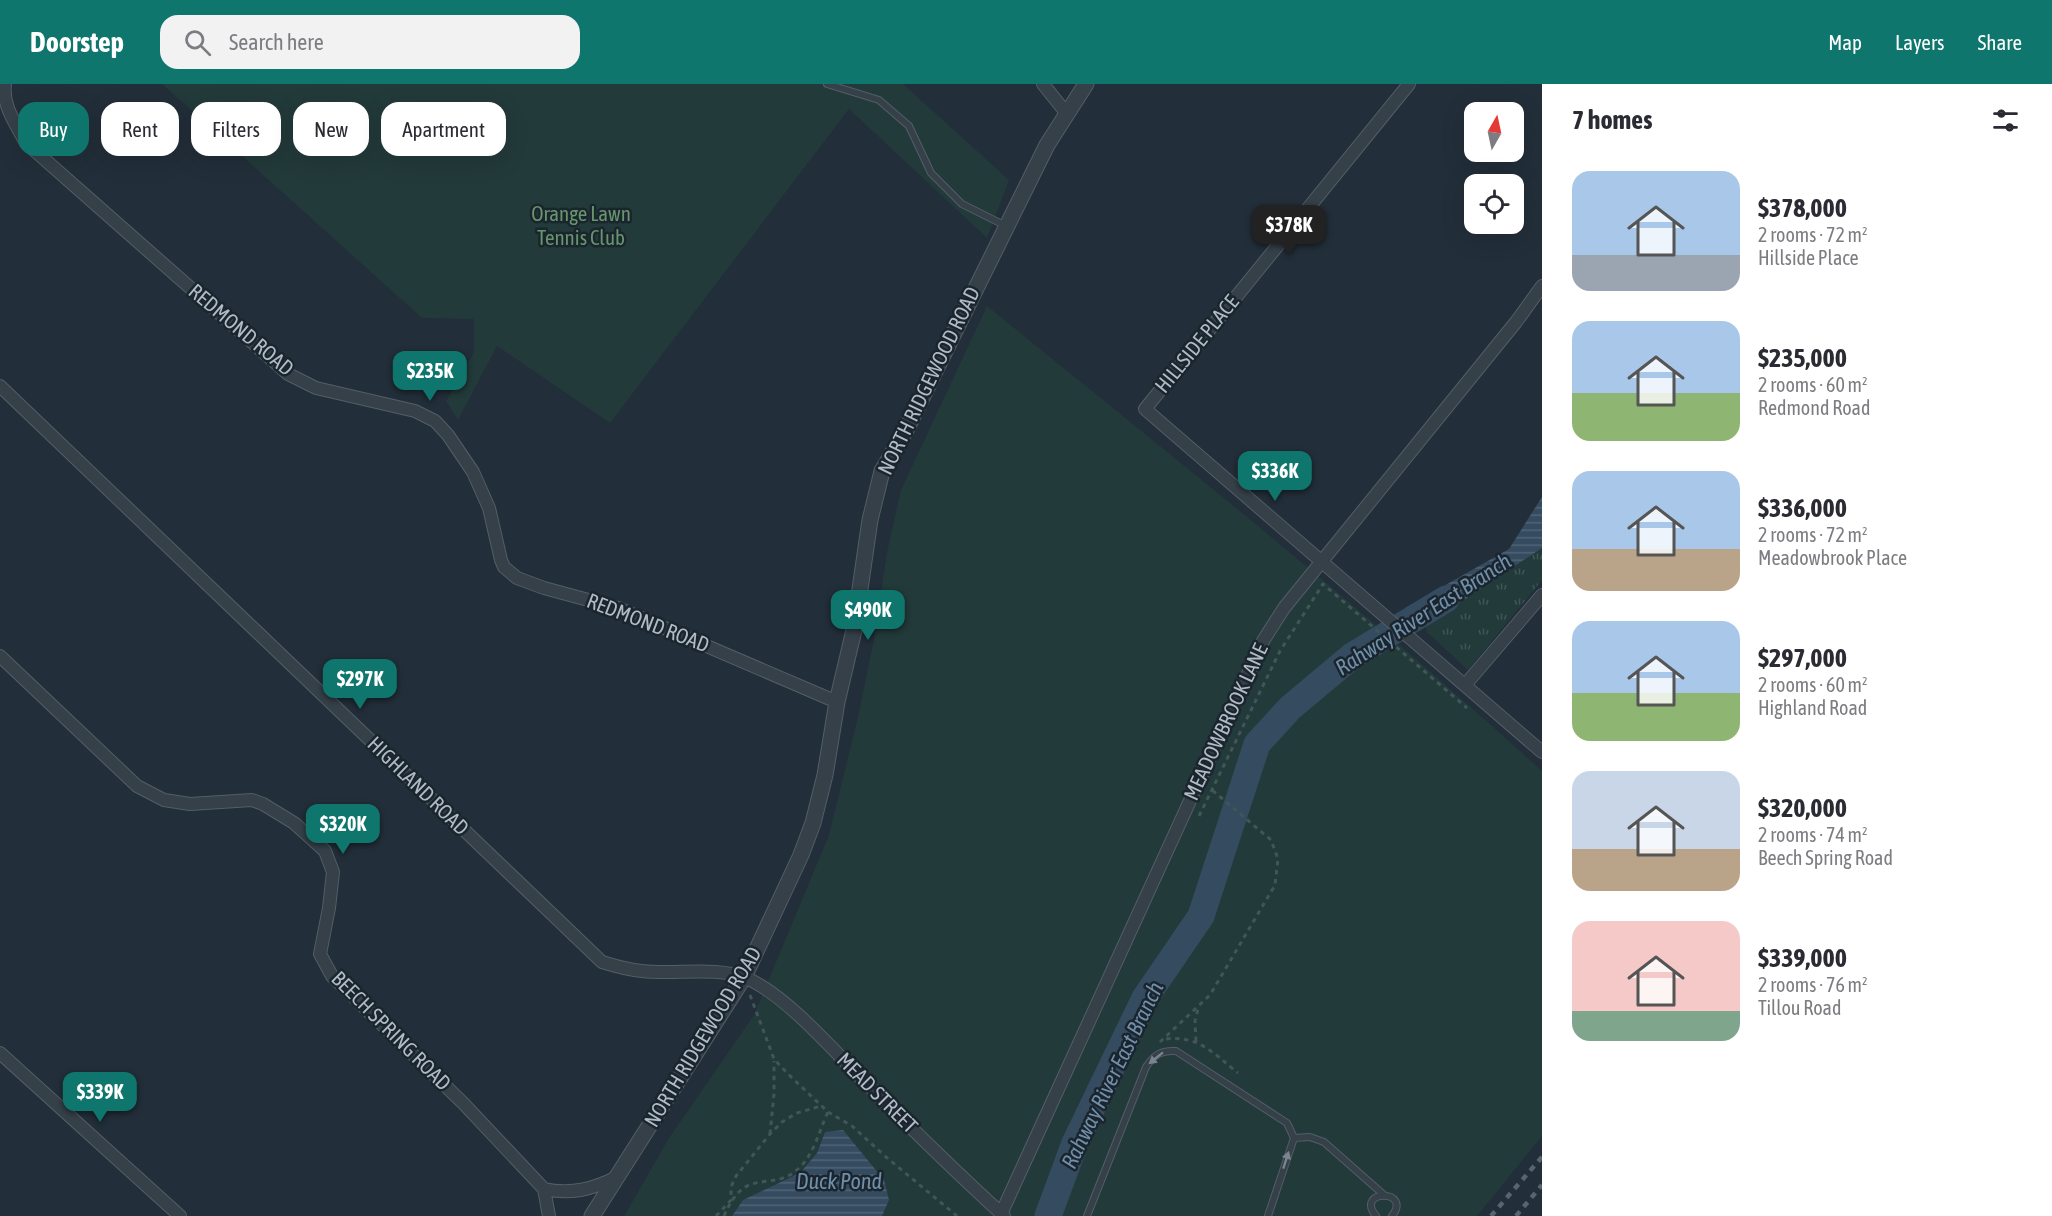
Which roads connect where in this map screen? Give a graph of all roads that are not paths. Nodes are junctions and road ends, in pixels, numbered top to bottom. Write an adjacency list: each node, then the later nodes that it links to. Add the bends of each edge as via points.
1 (5, 84): 14 (street, REDMOND ROAD, via 9,114 26,143 288,374 316,388 415,411 435,421 484,493 501,560 510,573 526,582 618,608)
2 (827, 84): 7 (lane, via 879,100 909,126 931,173 962,204)
3 (1043, 84): 6 (street)
4 (1086, 84): 6 (street, NORTH RIDGEWOOD ROAD)
5 (1409, 84): 10 (street, HILLSIDE PLACE, via 1144,409)
6 (1067, 114): 7 (street, NORTH RIDGEWOOD ROAD)
7 (1006, 226): 14 (street, NORTH RIDGEWOOD ROAD, via 882,471)
8 (1542, 286): 10 (street, MEADOWBROOK LANE)
9 (0, 386): 16 (street, HIGHLAND ROAD, via 602,962 642,971)
10 (1322, 563): 13 (street); 22 (street, MEADOWBROOK LANE, via 1284,608 1263,641)
11 (1542, 595): 13 (street)
12 (0, 656): 20 (street, BEECH SPRING ROAD, via 137,786 164,800 190,804 263,804 294,823 325,851 333,872 320,954 332,976 463,1103)
13 (1465, 685): 15 (street)
14 (837, 702): 16 (street, NORTH RIDGEWOOD ROAD, via 813,823)
15 (1542, 752)
16 (744, 977): 19 (street, NORTH RIDGEWOOD ROAD); 22 (street, MEAD STREET, via 781,1001)
17 (0, 1053): 23 (street)
18 (1294, 1138): 21 (lane, via 1310,1137 1324,1142); 26 (lane, one-way to 26, via 1287,1124 1176,1051 1167,1050 1152,1058 1146,1067); 27 (lane, one-way to 18)
19 (617, 1177): 20 (street, via 580,1191); 25 (street, NORTH RIDGEWOOD ROAD)
20 (544, 1189): 24 (street)
21 (1384, 1195): 28 (lane, via 1376,1197 1372,1204); 29 (lane, via 1396,1204)
22 (1003, 1215)
23 (180, 1216)
24 (549, 1216)
25 (592, 1216)
26 (1087, 1216)
27 (1269, 1216)
28 (1376, 1216)
29 (1392, 1216)

